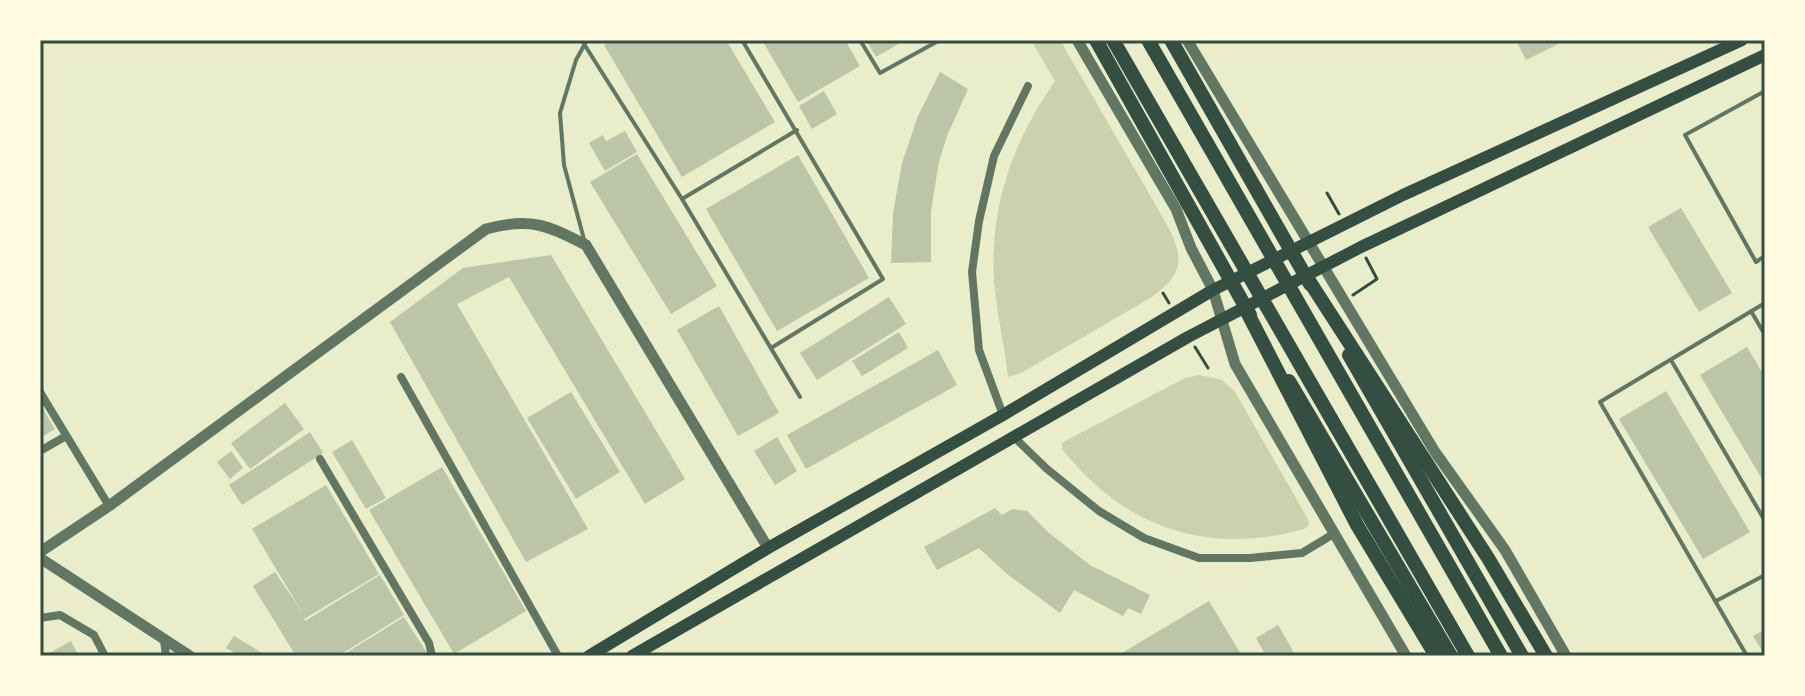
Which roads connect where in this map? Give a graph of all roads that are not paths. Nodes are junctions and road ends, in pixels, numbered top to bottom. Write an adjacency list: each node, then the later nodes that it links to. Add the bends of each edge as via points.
1 (742, 40): 15 (lane)
2 (860, 40): 3 (lane, via 880,73)
3 (940, 40)
4 (1077, 40): 24 (street, via 1176,209)
5 (1096, 40): 23 (main road)
6 (1113, 40): 60 (main road)
7 (1148, 40): 61 (main road)
8 (1171, 40): 19 (main road)
9 (1187, 40): 17 (street)
10 (1742, 40): 17 (main road)
11 (585, 42): 16 (lane); 18 (lane, via 560,113 564,165)
12 (1764, 58): 21 (main road)
13 (1028, 86): 35 (street, via 994,156 972,272 979,350)
14 (1765, 91): 20 (lane, via 1685,135 1756,262)
15 (797, 130): 16 (lane); 30 (lane, via 883,279)
16 (682, 199): 30 (lane)
17 (1309, 243): 19 (main road); 21 (street)
18 (586, 245): 40 (street, via 550,226 512,222 486,229); 43 (street)
19 (1292, 251): 22 (main road); 23 (main road)
20 (1765, 256)
21 (1324, 267): 22 (main road); 64 (street, via 1435,452 1505,550)
22 (1306, 276): 26 (main road); 62 (main road); 63 (main road)
23 (1231, 281): 24 (main road); 26 (main road)
24 (1213, 290): 28 (street); 35 (main road)
25 (1765, 303): 27 (lane)
26 (1245, 308): 28 (main road); 58 (main road, via 1357,525); 59 (main road)
27 (1751, 311): 29 (lane); 31 (lane)
28 (1223, 320): 37 (main road); 42 (street, via 1235,364)
29 (1765, 335)
30 (771, 348): 34 (lane)
31 (1671, 360): 41 (lane); 47 (lane, via 1600,402)
32 (401, 377): 54 (street)
33 (40, 392): 36 (street)
34 (800, 397)
35 (1003, 415): 43 (main road)
36 (66, 436): 38 (street); 40 (street)
37 (1014, 437): 42 (street, via 1099,511 1144,538 1199,558 1302,553); 56 (main road)
38 (40, 451)
39 (320, 459): 53 (street)
40 (109, 506): 44 (street)
41 (1765, 521)
42 (1335, 533): 57 (street)
43 (768, 548): 55 (main road)
44 (40, 552)
45 (40, 558): 49 (street)
46 (1765, 575): 47 (lane)
47 (1716, 601): 65 (lane)
48 (40, 618): 50 (street, via 60,615 94,635)
49 (164, 640): 51 (street); 52 (street)
50 (105, 656)
51 (166, 656)
52 (190, 656)
53 (432, 656)
54 (558, 656)
55 (589, 656)
56 (632, 656)
57 (1406, 656)
58 (1436, 656)
59 (1451, 656)
60 (1468, 656)
61 (1501, 656)
62 (1522, 656)
63 (1546, 656)
64 (1566, 656)
65 (1747, 656)

